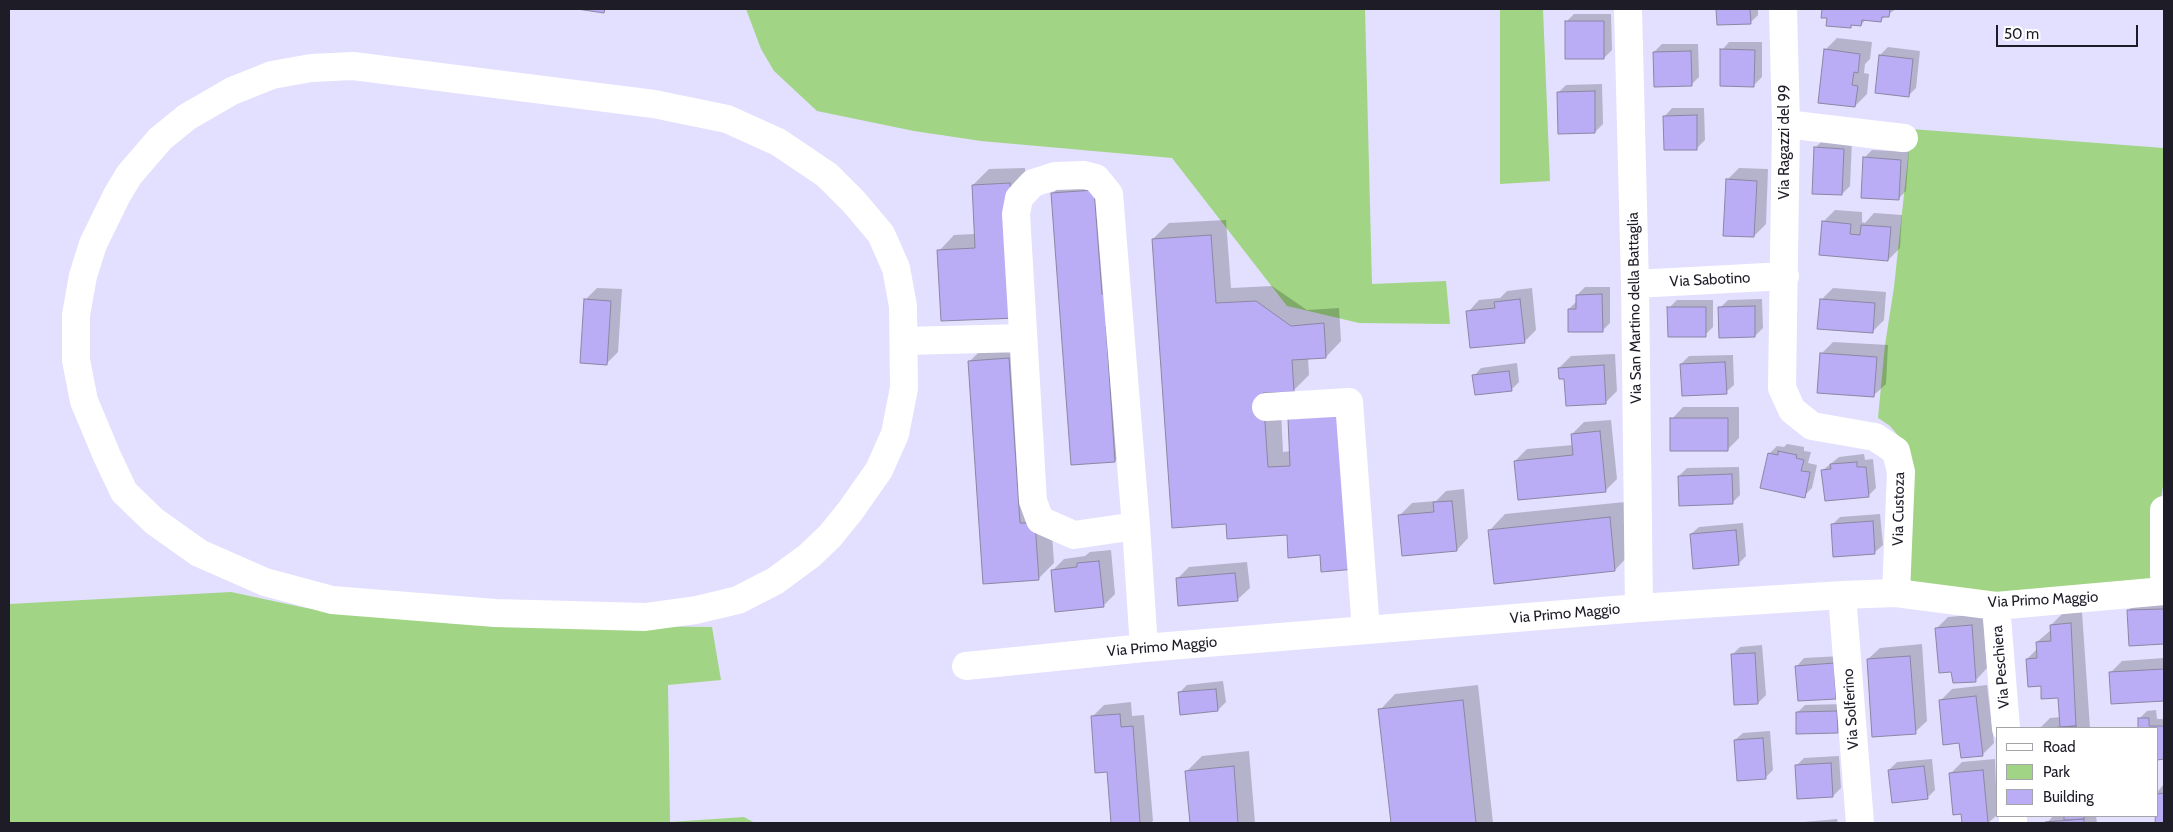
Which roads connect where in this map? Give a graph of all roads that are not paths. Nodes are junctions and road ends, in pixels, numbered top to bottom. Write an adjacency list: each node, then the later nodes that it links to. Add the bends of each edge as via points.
1 (1628, 9): 6 (street, Via San Martino della Battaglia)
2 (1783, 9): 3 (street, Via Ragazzi del 99)
3 (1786, 124): 4 (street); 5 (street, Via Ragazzi del 99)
4 (1904, 138)
5 (1785, 276): 6 (street, Via Sabotino); 10 (street, Via Ragazzi del 99, via 1782,388 1792,410 1812,426)
6 (1635, 284): 18 (street, Via San Martino della Battaglia)
7 (1023, 338): 8 (street); 12 (street, via 1034,501 1040,520 1074,535); 12 (street, via 1016,214 1019,198 1032,183 1055,176 1096,178 1109,194)
8 (904, 341): 8 (street, via 903,306 896,268 881,234 827,175 778,142 727,119 654,104 353,66 311,68 272,75 232,91 194,112 160,139 129,175 93,244 76,315 76,360 84,401 124,492 154,522 199,553 265,582 332,600 495,613 646,617 738,600 775,581 830,536 878,470 895,434 904,388)
9 (1266, 407): 19 (street, via 1348,402)
10 (1875, 437): 15 (street, Via Custoza, via 1896,451 1901,472)
11 (2164, 510): 13 (street)
12 (1136, 526): 20 (street)
13 (2164, 575)
14 (2164, 592): 17 (street, Via Primo Maggio)
15 (1896, 593): 16 (street, Via Primo Maggio); 17 (street, Via Primo Maggio)
16 (1842, 595): 18 (street, Via Primo Maggio); 23 (street, Via Solferino)
17 (1996, 606): 22 (street, Via Peschiera)
18 (1639, 608): 19 (street, Via Primo Maggio)
19 (1366, 630): 20 (street, Via Primo Maggio)
20 (1144, 648): 21 (street, Via Primo Maggio)
21 (966, 666)
22 (2006, 727)
23 (1860, 823)

